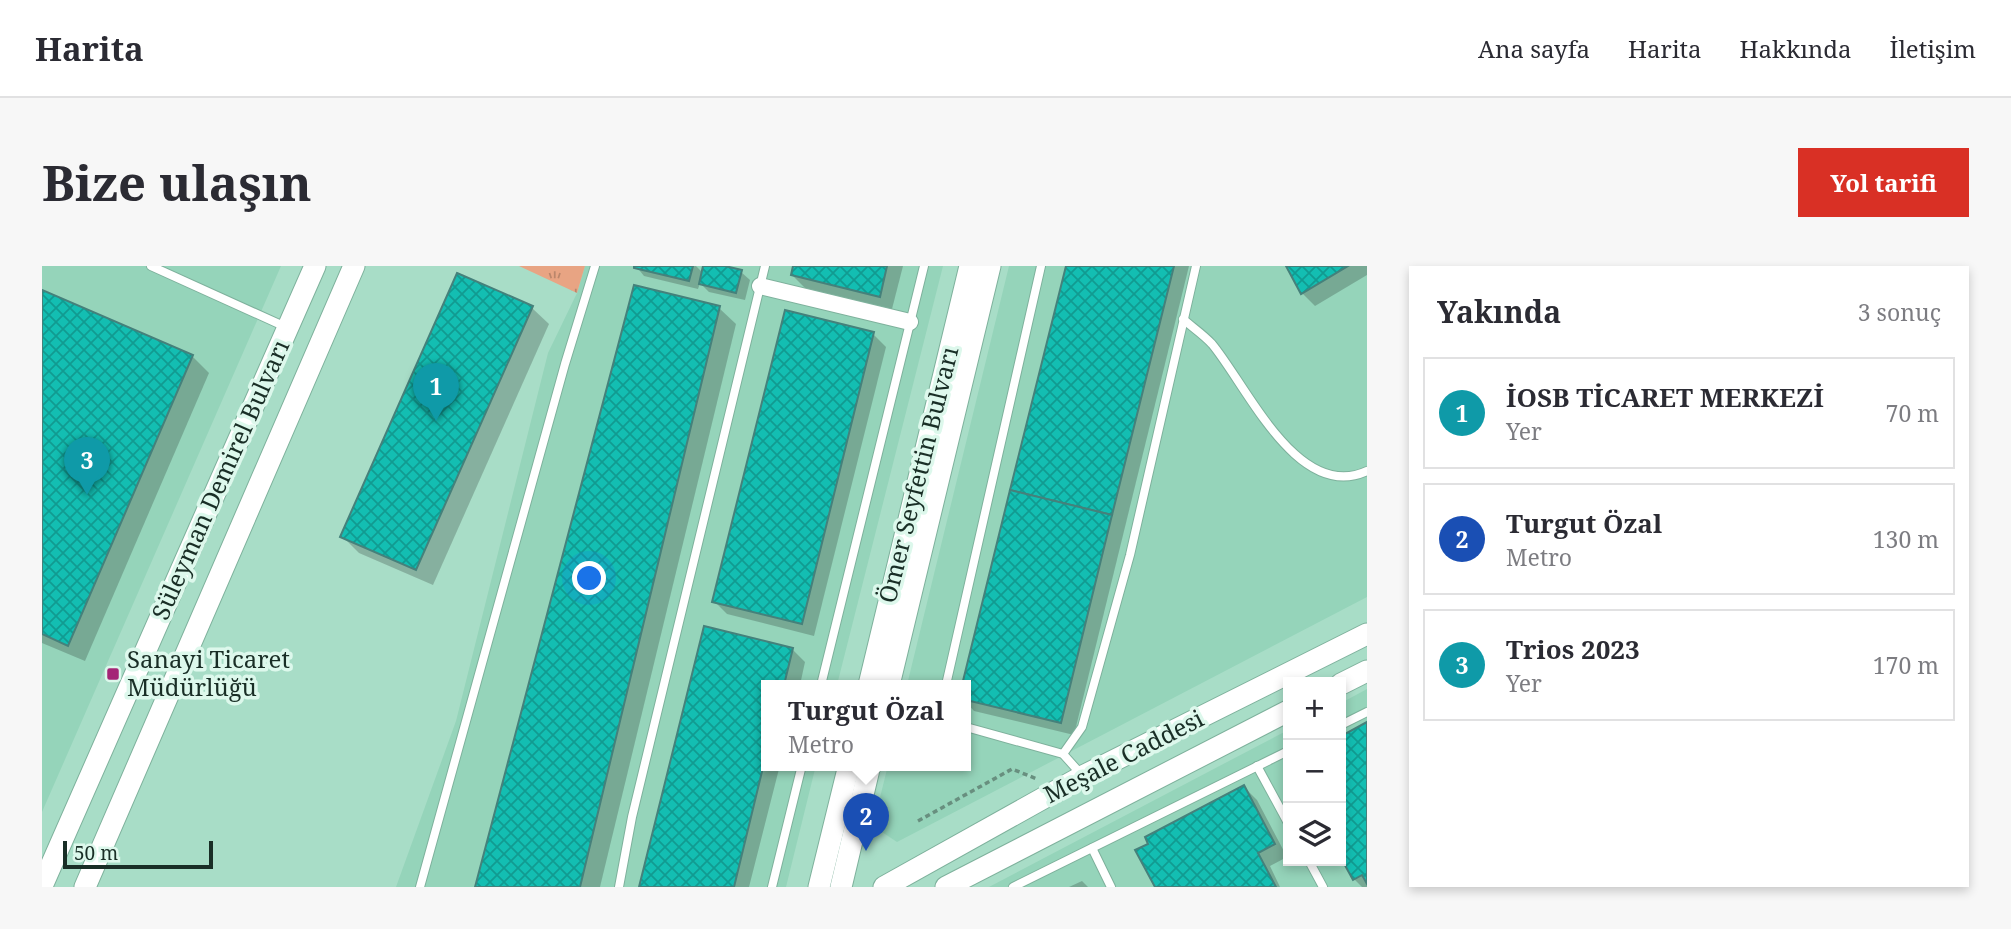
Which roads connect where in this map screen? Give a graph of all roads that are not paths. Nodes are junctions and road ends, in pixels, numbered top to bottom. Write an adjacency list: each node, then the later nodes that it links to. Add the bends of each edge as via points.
1 (151, 266): 14 (lane)
2 (315, 266): 14 (street, Süleyman Demirel Bulvarı)
3 (354, 266): 38 (street, Süleyman Demirel Bulvarı)
4 (595, 266): 39 (lane)
5 (765, 266): 11 (lane)
6 (924, 266): 13 (lane)
7 (970, 266): 19 (street, Ömer Seyfettin Bulvarı)
8 (990, 266): 20 (street, Ömer Seyfettin Bulvarı)
9 (1041, 266): 21 (lane)
10 (1196, 266): 12 (lane)
11 (760, 286): 13 (street); 40 (lane, via 632,817)
12 (1183, 319): 15 (lane, via 1211,343 1295,456 1321,473 1343,478); 28 (lane, via 1127,568 1082,727)
13 (910, 322): 18 (lane)
14 (288, 328): 37 (street, Süleyman Demirel Bulvarı)
15 (1367, 471)
16 (1367, 634): 33 (street, Meşale Caddesi)
17 (1367, 671): 22 (street)
18 (822, 680)
19 (870, 680)
20 (891, 680)
21 (947, 680)
22 (1346, 682)
23 (1367, 712): 25 (lane)
24 (1283, 714): 45 (street, Meşale Caddesi)
25 (1346, 722)
26 (971, 728): 28 (lane)
27 (1283, 753): 29 (lane)
28 (1063, 754): 33 (lane)
29 (1257, 766): 34 (lane); 35 (lane)
30 (801, 771): 41 (lane)
31 (848, 771): 42 (street)
32 (869, 771): 43 (street)
33 (1083, 776): 44 (street, Meşale Caddesi)
34 (1283, 814)
35 (1092, 848): 46 (lane); 47 (lane)
36 (1312, 866): 48 (lane)
37 (42, 886)
38 (85, 887)
39 (421, 887)
40 (620, 887)
41 (772, 887)
42 (819, 887)
43 (841, 887)
44 (884, 887)
45 (946, 887)
46 (1013, 887)
47 (1111, 887)
48 (1323, 887)

